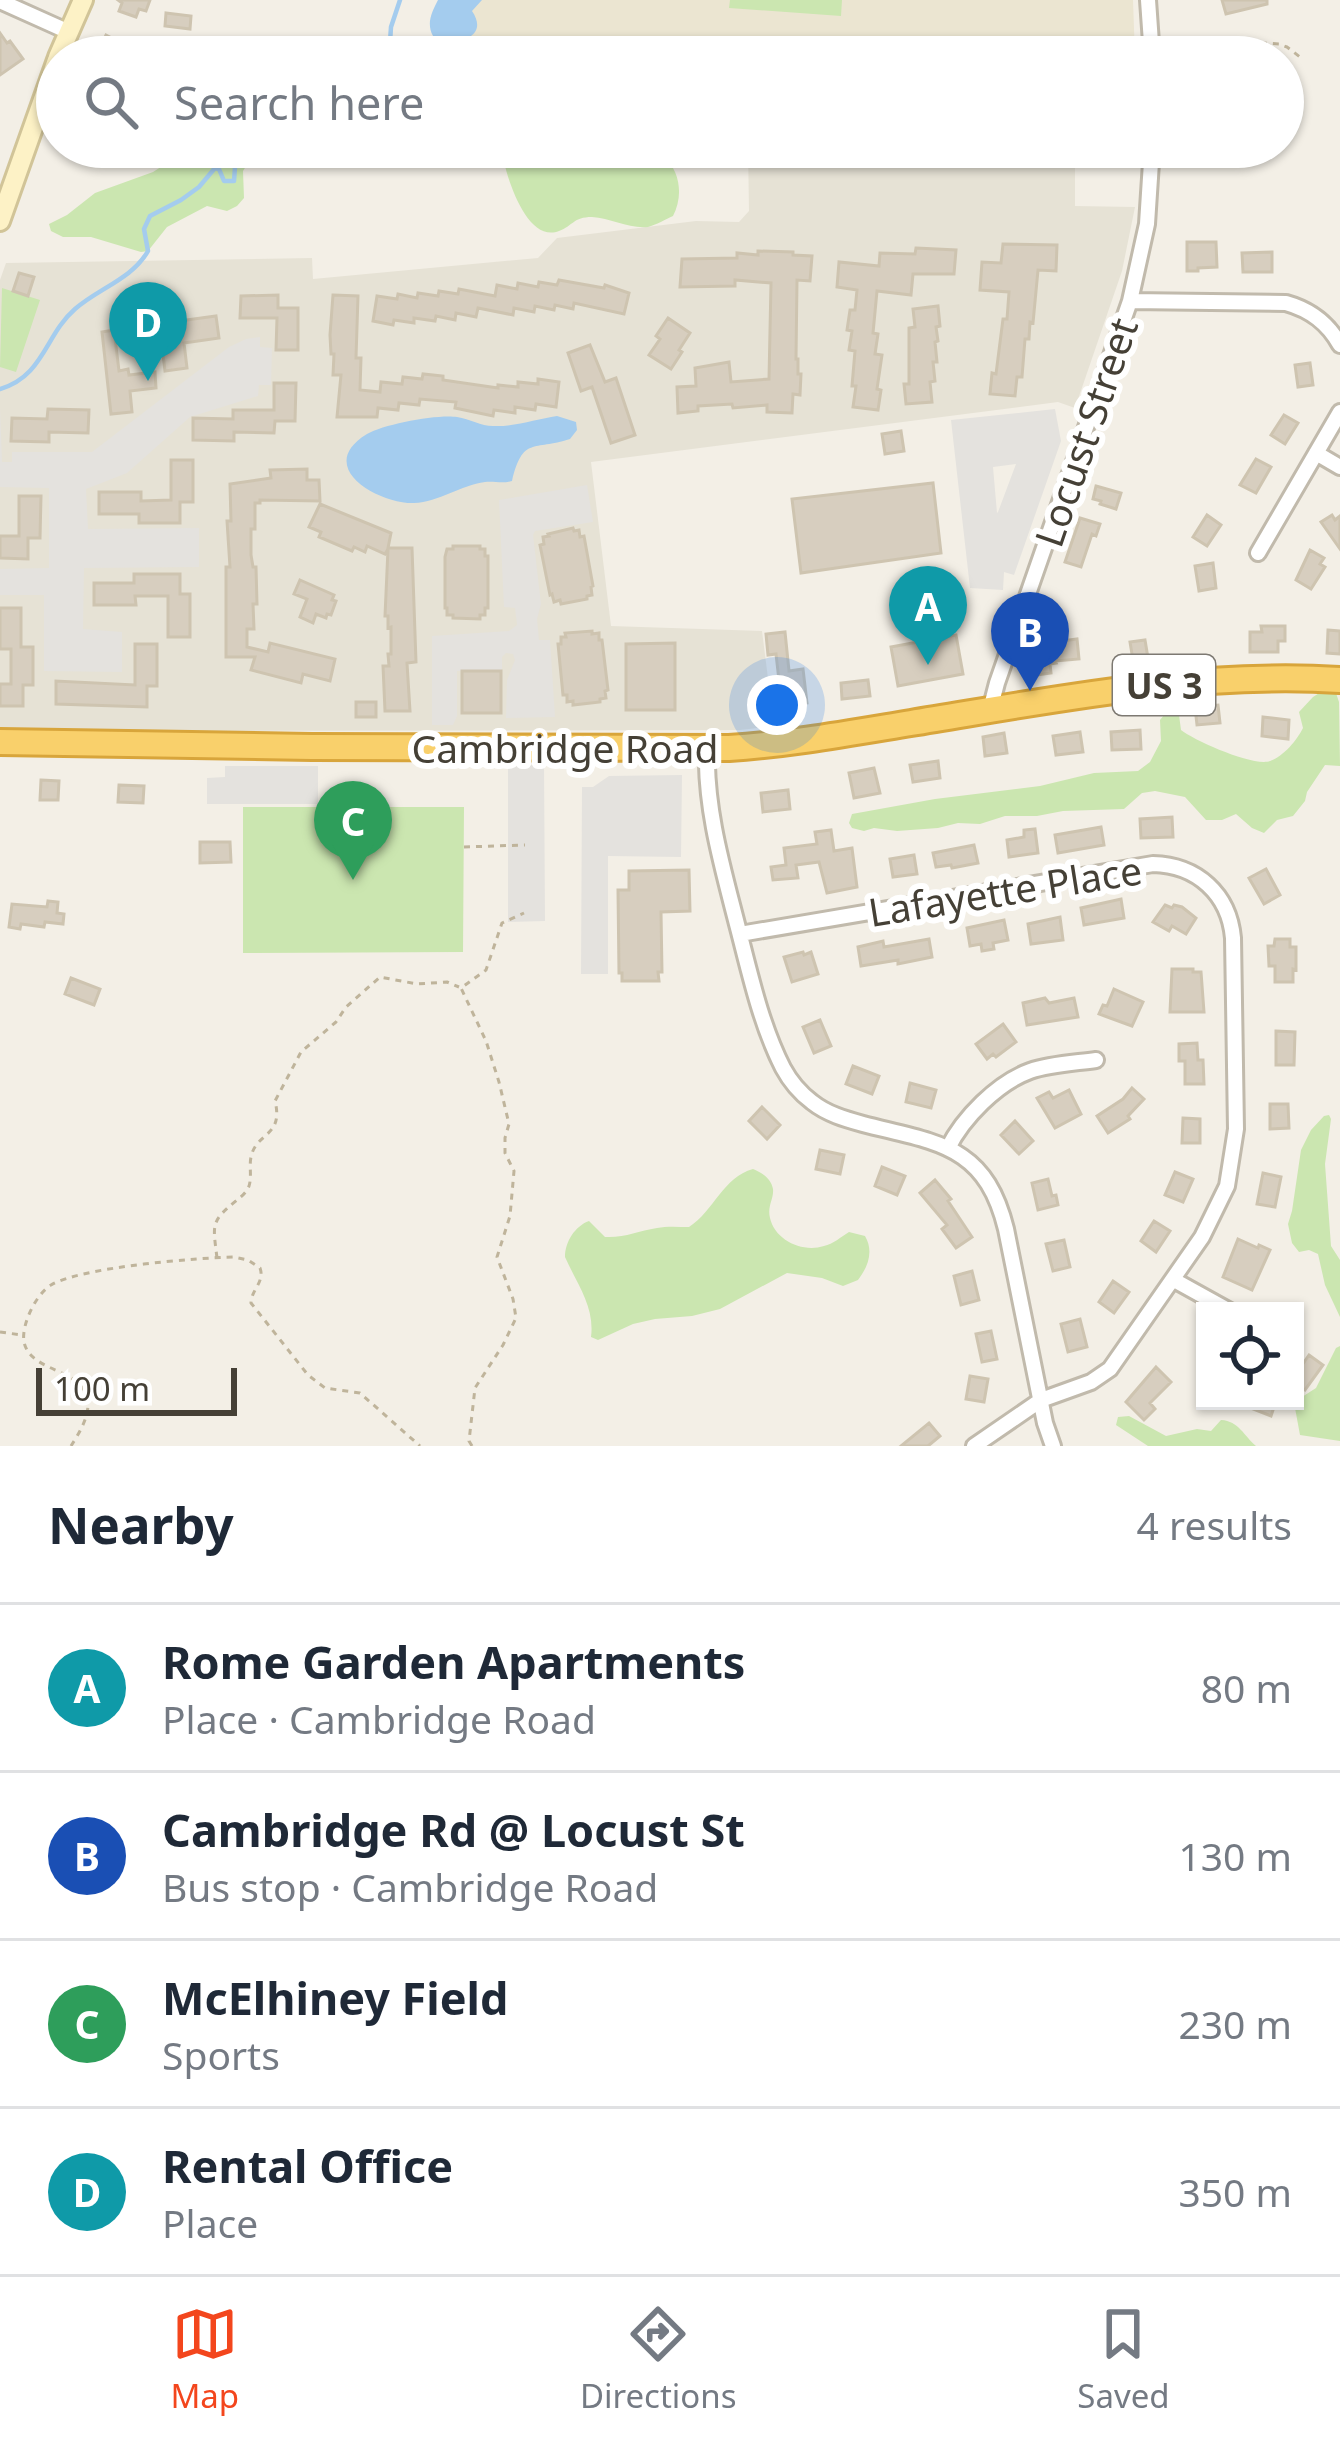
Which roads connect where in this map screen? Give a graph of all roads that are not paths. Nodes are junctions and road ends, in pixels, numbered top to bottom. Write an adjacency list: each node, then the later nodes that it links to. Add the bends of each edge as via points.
1 (83, 0): 4 (street)
2 (1148, 0): 6 (street)
3 (0, 2): 4 (street)
4 (69, 32): 5 (street)
5 (67, 36)
6 (1151, 36)
7 (36, 120): 9 (street)
8 (1151, 168): 10 (street, Locust Street)
9 (0, 221)
10 (1130, 301): 11 (street, via 1286,303 1315,315); 17 (street, Locust Street)
11 (1340, 345)
12 (1340, 412): 13 (street)
13 (1316, 453): 14 (street); 15 (street)
14 (1340, 467)
15 (1258, 553)
16 (1340, 680): 17 (highway, Cambridge Road / US 3, via 1213,680)
17 (990, 710): 19 (highway, Cambridge Road / US 3)
18 (0, 742): 19 (highway, Cambridge Road / US 3)
19 (707, 748): 20 (street, via 711,812)
20 (740, 934): 22 (street, via 777,1054 800,1091 835,1115); 23 (street, Lafayette Place, via 1153,864 1205,881 1232,929 1235,1148 1220,1204)
21 (1096, 1060): 22 (street, via 1016,1078 966,1120)
22 (948, 1148): 25 (street, via 978,1169 998,1201)
23 (1174, 1280): 24 (street); 25 (street, Lafayette Place, via 1110,1369)
24 (1214, 1302)
25 (1041, 1400): 26 (street, Lafayette Place); 27 (street)
26 (974, 1446)
27 (1053, 1446)

